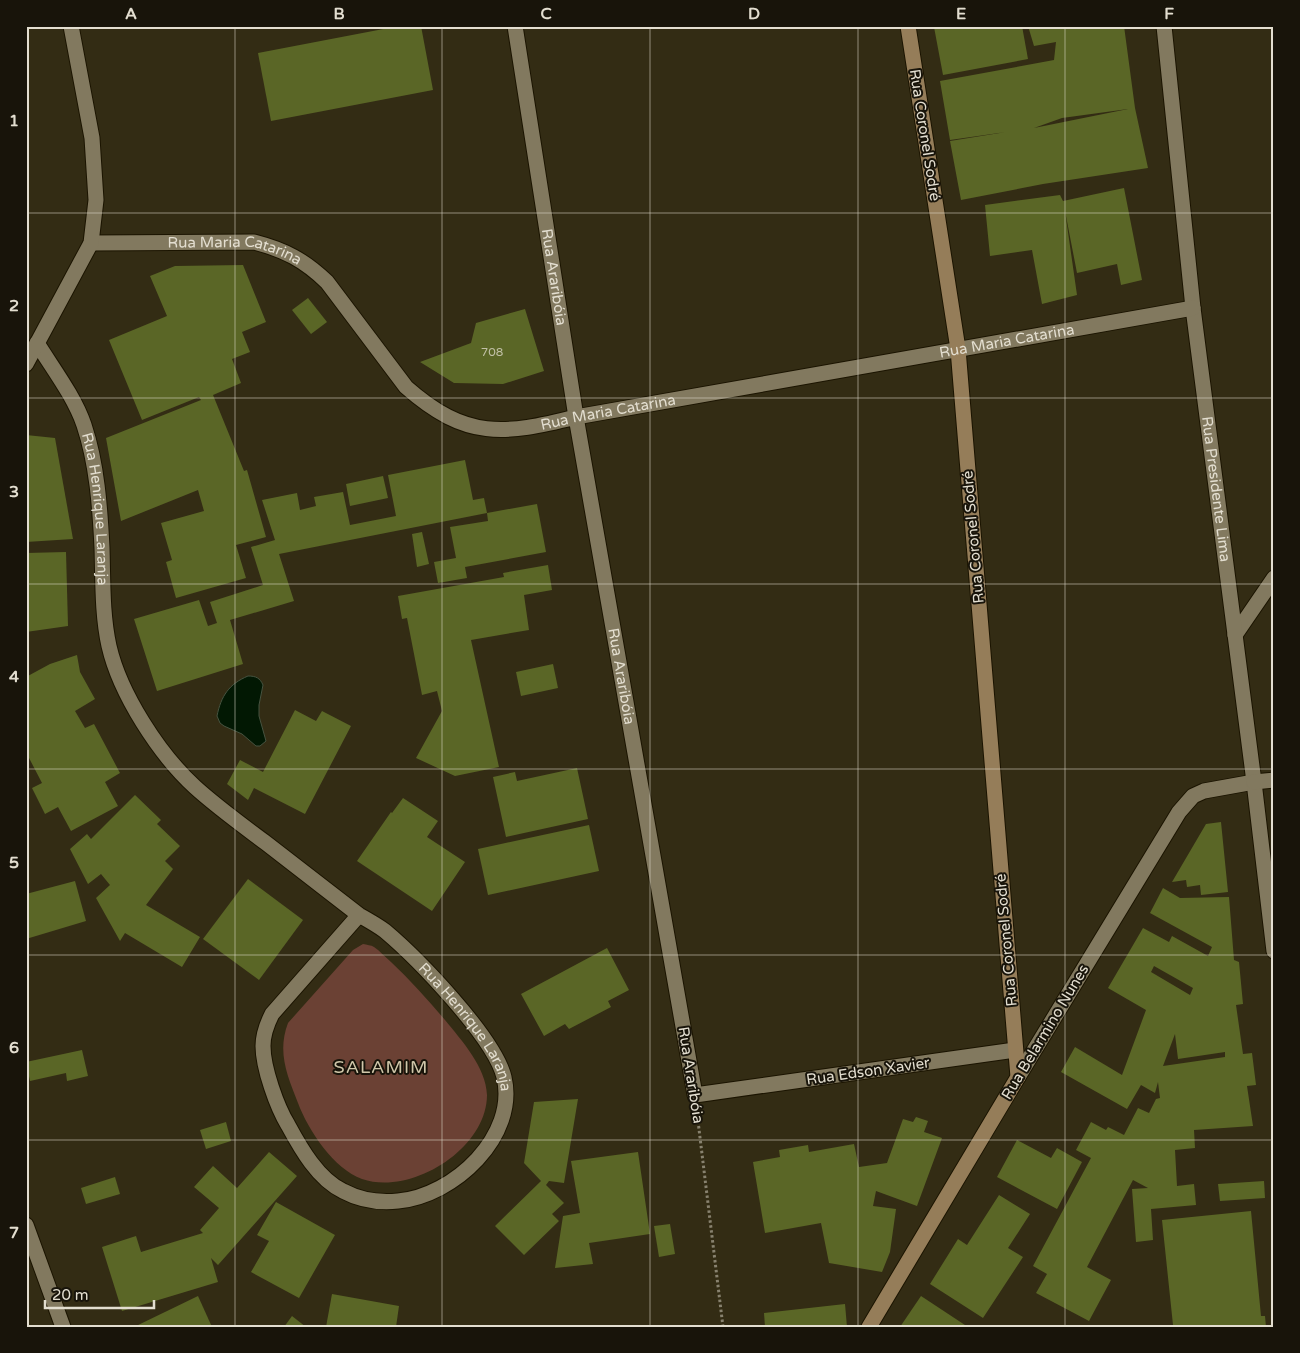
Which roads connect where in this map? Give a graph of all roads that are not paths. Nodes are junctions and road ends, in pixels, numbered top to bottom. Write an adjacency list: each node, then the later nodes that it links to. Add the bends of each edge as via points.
1 (71, 26): 5 (street, via 92,138 96,200)
2 (515, 26): 10 (street, Rua Araribóia)
3 (908, 26): 8 (street, Rua Coronel Sodré)
4 (1164, 26): 6 (street, Rua Presidente Lima)
5 (91, 243): 7 (street); 10 (street, Rua Maria Catarina, via 233,241 274,247 306,263 327,282 406,387 441,414 488,429 515,430)
6 (1193, 308): 8 (street, Rua Maria Catarina); 12 (street, Rua Presidente Lima)
7 (37, 343): 9 (street); 15 (street, Rua Henrique Laranja, via 75,404 89,444 97,493 105,624 110,649 120,679 150,735 194,786)
8 (958, 349): 10 (street, Rua Maria Catarina); 17 (street, Rua Coronel Sodré)
9 (26, 364)
10 (576, 417): 19 (street, Rua Araribóia)
11 (1274, 578): 12 (street)
12 (1235, 635): 14 (street, Rua Presidente Lima)
13 (1274, 780): 14 (street, Rua Belarmino Nunes)
14 (1254, 782): 16 (street, Rua Presidente Lima); 18 (street, Rua Belarmino Nunes, via 1204,790 1193,796 1179,812)
15 (359, 915): 15 (street, Rua Henrique Laranja, via 384,930 447,993 488,1046 504,1077 504,1112 490,1144 471,1166 448,1183 425,1195 400,1201 378,1202 356,1197 328,1181 302,1151 284,1118 265,1062 265,1030 272,1014)
16 (1274, 951)
17 (1015, 1050): 18 (street); 19 (street, Rua Edson Xavier)
18 (1018, 1077): 22 (street, Rua Belarmino Nunes)
19 (695, 1095)
20 (26, 1225): 21 (street)
21 (63, 1327)
22 (869, 1327)

